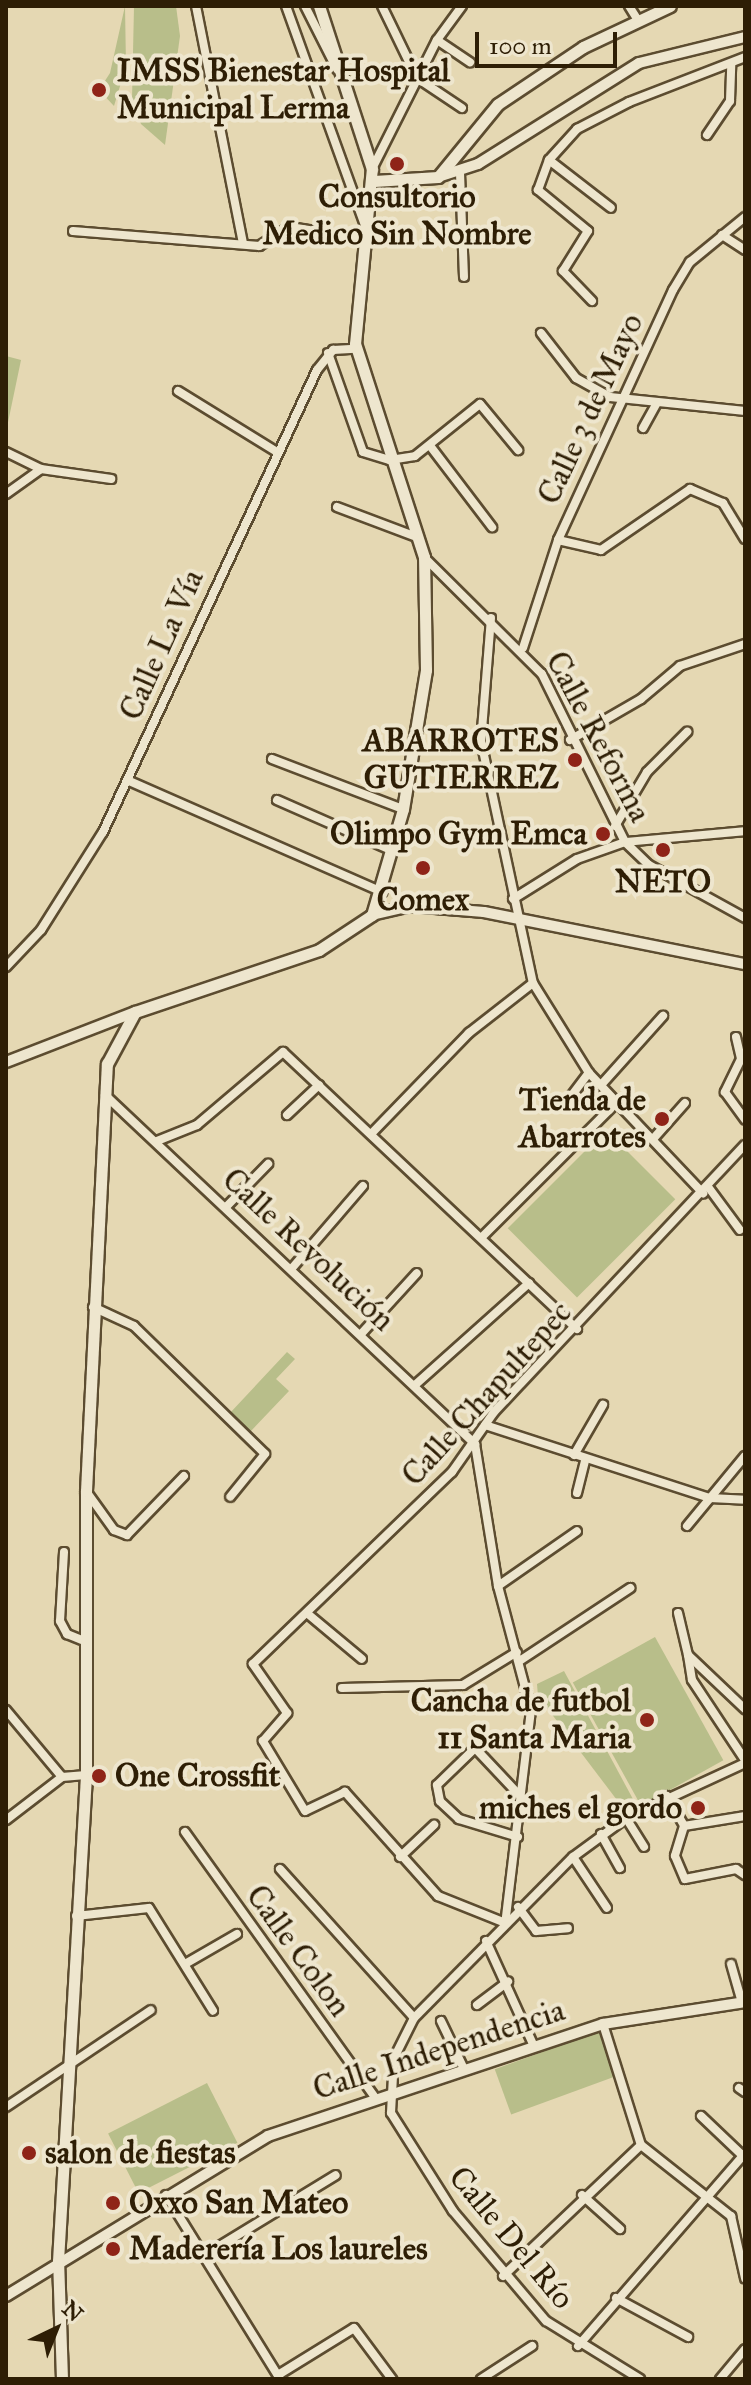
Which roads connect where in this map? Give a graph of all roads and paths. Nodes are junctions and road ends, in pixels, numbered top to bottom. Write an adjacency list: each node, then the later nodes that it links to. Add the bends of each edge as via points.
1 (196, 6): 28 (street)
2 (286, 6): 26 (street)
3 (305, 6): 15 (street, via 326,56)
4 (319, 6): 15 (main road)
5 (382, 6): 16 (street)
6 (462, 6): 11 (street)
7 (629, 6): 9 (street)
8 (670, 6): 9 (main road)
9 (637, 19): 22 (main road, via 498,104)
10 (745, 37): 20 (street, via 639,63)
11 (437, 40): 13 (street); 16 (street)
12 (745, 57): 14 (street)
13 (470, 62)
14 (731, 65): 18 (street, via 730,101); 19 (street, via 577,129)
15 (345, 77): 21 (main road)
16 (417, 78): 17 (street); 21 (street)
17 (462, 108)
18 (707, 135)
19 (549, 160): 23 (street); 31 (street, via 538,190 588,231 563,271)
20 (460, 173): 22 (street); 30 (street)
21 (373, 175): 22 (main road); 26 (main road)
22 (438, 177)
23 (611, 208)
24 (745, 217): 27 (street, Calle 3 de Mayo)
25 (73, 231): 28 (street)
26 (366, 235): 28 (street, via 290,227 268,243); 33 (main road)
27 (722, 235): 29 (street); 36 (street, Calle 3 de Mayo, via 673,290)
28 (243, 243)
29 (745, 250)
30 (464, 277)
31 (592, 301)
32 (541, 333): 36 (street, via 576,378)
33 (355, 349): 34 (street); 44 (main road)
34 (328, 353): 43 (street, Calle La Vía); 44 (street, via 357,447)
35 (178, 391): 43 (street)
36 (621, 399): 37 (street); 52 (street, Calle 3 de Mayo)
37 (657, 403): 38 (street); 39 (street)
38 (745, 411)
39 (643, 428)
40 (431, 447): 41 (street, via 480,404); 44 (street); 49 (street)
41 (518, 450)
42 (6, 452): 45 (street)
43 (277, 452): 60 (street, Calle La Vía)
44 (390, 460): 50 (main road)
45 (41, 469): 46 (street); 47 (street)
46 (111, 479)
47 (6, 494)
48 (337, 507): 50 (street)
49 (492, 527)
50 (417, 537): 53 (main road)
51 (745, 539): 52 (street, via 723,503 690,489 601,550)
52 (558, 540): 56 (street, Calle 3 de Mayo)
53 (424, 557): 54 (street, Calle Reforma); 62 (main road, via 426,670)
54 (491, 618): 56 (street, Calle Reforma); 68 (street, via 481,741)
55 (745, 644): 58 (street, via 680,666 641,699)
56 (523, 648): 58 (street, Calle Reforma)
57 (687, 732): 63 (street, via 647,772)
58 (570, 740): 63 (street, Calle Reforma)
59 (272, 759): 62 (street)
60 (127, 780): 67 (street); 73 (street, Calle La Vía, via 72,887)
61 (277, 800): 66 (street)
62 (403, 809): 66 (main road)
63 (615, 826): 65 (street, Calle Reforma)
64 (745, 831): 65 (street)
65 (625, 842): 68 (street, via 577,859); 71 (street, Calle Reforma, via 649,865)
66 (393, 852): 67 (main road)
67 (382, 892): 69 (main road)
68 (513, 899): 70 (street)
69 (372, 915): 70 (street, via 433,906); 75 (main road, via 319,950)
70 (519, 918): 72 (street); 74 (street)
71 (745, 918)
72 (745, 964)
73 (6, 967)
74 (533, 983): 79 (street); 88 (street, via 469,1033)
75 (135, 1012): 78 (street); 82 (main road, via 112,1048)
76 (663, 1016): 81 (street)
77 (736, 1037): 87 (street, via 741,1059 725,1092)
78 (6, 1062)
79 (589, 1073): 81 (street); 83 (street)
80 (319, 1085): 86 (street); 88 (street); 90 (street, via 282,1052 197,1125)
81 (601, 1085): 84 (street)
82 (104, 1094): 90 (street, Calle Revolución); 101 (main road)
83 (566, 1103)
84 (616, 1103): 89 (street); 97 (street)
85 (685, 1103): 89 (street)
86 (287, 1115)
87 (745, 1120)
88 (371, 1134): 97 (street)
89 (653, 1139): 94 (street)
90 (157, 1141): 95 (street, Calle Revolución)
91 (745, 1145): 94 (street, Calle Chapultepec)
92 (268, 1164): 95 (street)
93 (363, 1186): 98 (street)
94 (706, 1190): 96 (street); 102 (street, Calle Chapultepec)
95 (227, 1206): 98 (street, Calle Revolución)
96 (740, 1230)
97 (482, 1237): 100 (street)
98 (293, 1267): 103 (street, Calle Revolución)
99 (417, 1273): 103 (street)
100 (529, 1283): 102 (street); 104 (street)
101 (93, 1306): 112 (main road); 114 (street, via 134,1326 265,1454)
102 (577, 1329): 106 (street, Calle Chapultepec)
103 (362, 1333): 104 (street, Calle Revolución)
104 (415, 1385): 107 (street, Calle Revolución)
105 (603, 1405): 108 (street)
106 (485, 1425): 107 (street, Calle Chapultepec); 108 (street)
107 (475, 1444): 120 (street); 123 (street, Calle Chapultepec)
108 (574, 1455): 110 (street)
109 (745, 1456): 115 (street)
110 (585, 1460): 113 (street); 115 (street)
111 (184, 1476): 112 (street, via 127,1535 114,1530)
112 (86, 1491): 124 (main road)
113 (577, 1493)
114 (230, 1497)
115 (710, 1498): 116 (street); 117 (street)
116 (745, 1500)
117 (687, 1526)
118 (577, 1531): 120 (street)
119 (64, 1552): 124 (street, via 60,1621 67,1634)
120 (498, 1586): 126 (street)
121 (630, 1588): 126 (street)
122 (678, 1613): 125 (street)
123 (308, 1614): 127 (street); 145 (street, Calle Chapultepec, via 253,1664 287,1713 263,1740 305,1811 345,1792)
124 (82, 1640): 132 (main road)
125 (688, 1655): 129 (street); 131 (street, via 692,1680)
126 (519, 1656): 128 (street, via 463,1685); 135 (street, via 531,1710)
127 (362, 1659)
128 (342, 1688)
129 (745, 1709)
130 (6, 1710): 133 (street)
131 (745, 1762): 134 (street)
132 (86, 1775): 133 (street); 152 (main road)
133 (62, 1777): 138 (street)
134 (667, 1796): 137 (street); 140 (street)
135 (524, 1800): 143 (street); 143 (street, via 475,1748 437,1785 440,1801 459,1819)
136 (745, 1816): 140 (street)
137 (626, 1818): 142 (street); 144 (street)
138 (6, 1820)
139 (434, 1825): 145 (street)
140 (684, 1826): 149 (street, via 675,1856 685,1879 736,1869)
141 (185, 1832): 171 (street, Calle Colon)
142 (601, 1834): 146 (street); 147 (street)
143 (518, 1837): 153 (street)
144 (644, 1847)
145 (400, 1857): 153 (street, via 438,1896)
146 (573, 1857): 150 (street); 151 (street)
147 (620, 1868)
148 (280, 1869): 164 (street)
149 (745, 1875)
150 (518, 1907): 153 (street); 154 (street, via 536,1931)
151 (607, 1908)
152 (74, 1916): 157 (street, via 149,1908); 168 (main road)
153 (504, 1920): 156 (street)
154 (568, 1928)
155 (237, 1934): 157 (street)
156 (486, 1941): 159 (street); 164 (street)
157 (185, 1964): 163 (street)
158 (731, 1964): 160 (street)
159 (508, 1982): 161 (street); 167 (street)
160 (744, 2002): 166 (street, Calle Independencia)
161 (477, 2005)
162 (151, 2010): 168 (street)
163 (213, 2011)
164 (414, 2018): 170 (street, via 394,2058)
165 (441, 2021): 169 (street)
166 (603, 2024): 167 (street, Calle Independencia); 174 (street)
167 (533, 2044): 169 (street, Calle Independencia)
168 (72, 2060): 172 (street); 182 (main road)
169 (463, 2067): 170 (street, Calle Independencia)
170 (391, 2092): 171 (street, Calle Independencia); 183 (street, Calle Del Río, via 391,2113 426,2174)
171 (374, 2096): 177 (street, Calle Independencia, via 268,2136)
172 (6, 2107)
173 (701, 2116): 175 (street)
174 (641, 2145): 178 (street); 179 (street)
175 (744, 2155): 179 (street)
176 (336, 2175): 181 (street)
177 (166, 2195): 181 (street); 182 (street, Calle Independencia)
178 (582, 2195): 180 (street); 183 (street)
179 (704, 2195): 184 (street, via 735,2221); 186 (street)
180 (620, 2229)
181 (205, 2255): 191 (street)
182 (58, 2261): 185 (street, Calle Independencia); 192 (main road)
183 (503, 2276): 189 (street, Calle Del Río)
184 (745, 2278)
185 (6, 2296)
186 (616, 2298): 187 (street); 189 (street)
187 (688, 2337)
188 (532, 2346): 194 (street)
189 (578, 2346): 195 (street, Calle Del Río)
190 (745, 2349): 196 (street)
191 (279, 2377): 193 (street, via 354,2328)
192 (62, 2379)
193 (392, 2379)
194 (481, 2379)
195 (640, 2379)
196 (720, 2379)

